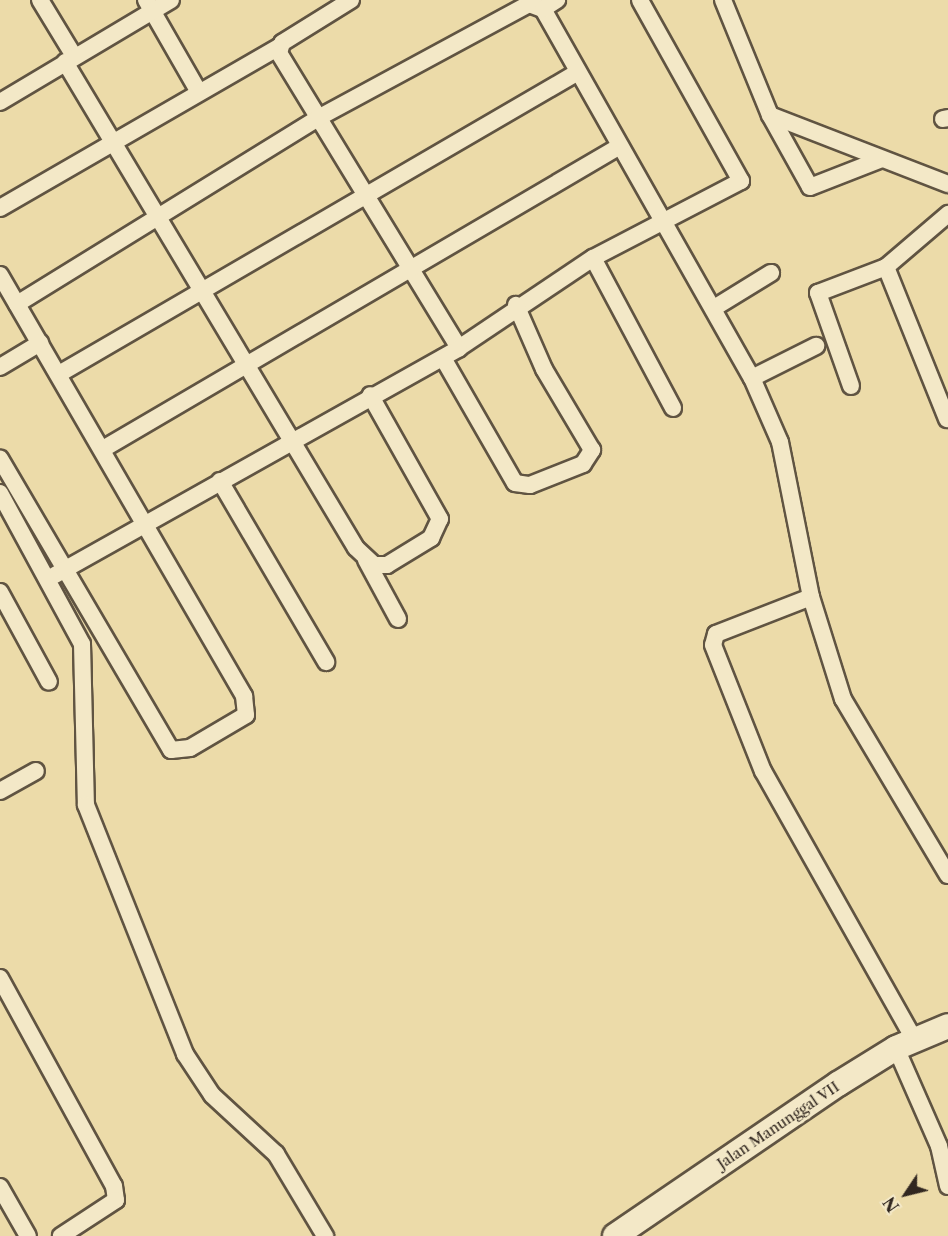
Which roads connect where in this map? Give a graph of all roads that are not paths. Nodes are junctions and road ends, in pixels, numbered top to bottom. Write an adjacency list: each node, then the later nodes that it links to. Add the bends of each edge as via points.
1 (40, 0): 9 (street)
2 (171, 0): 7 (street)
3 (351, 0): 8 (street)
4 (640, 0): 23 (street, via 740,172 741,181 733,187)
5 (723, 0): 13 (street)
6 (550, 4): 10 (street); 14 (street, via 529,3)
7 (149, 5): 9 (street); 11 (street)
8 (279, 47): 11 (street); 14 (street)
9 (70, 59): 12 (street); 15 (street)
10 (578, 72): 16 (street); 19 (street)
11 (199, 92): 15 (street)
12 (0, 102)
13 (770, 115): 17 (street); 17 (street, via 812,187)
14 (318, 118): 19 (street); 22 (street)
15 (111, 142): 20 (street); 22 (street)
16 (620, 146): 23 (street); 26 (street)
17 (882, 159): 18 (street)
18 (948, 183)
19 (365, 194): 26 (street); 29 (street)
20 (0, 208)
21 (948, 214): 25 (street)
22 (157, 219): 29 (street); 30 (street)
23 (666, 223): 24 (street); 32 (street)
24 (593, 258): 31 (street); 43 (street)
25 (886, 267): 41 (street, via 818,293); 44 (street)
26 (412, 269): 35 (street); 38 (street)
27 (771, 273): 32 (street)
28 (0, 275): 30 (street)
29 (200, 291): 38 (street); 39 (street)
30 (17, 304): 33 (street)
31 (516, 305): 35 (street); 36 (street, via 544,369 592,450 583,464 530,485 516,483)
32 (714, 308): 40 (street)
33 (40, 343): 37 (street); 39 (street)
34 (816, 346): 40 (street)
35 (459, 348): 36 (street)
36 (443, 358): 42 (street)
37 (0, 367)
38 (245, 367): 45 (street); 46 (street)
39 (59, 374): 46 (street)
40 (752, 378): 55 (street, via 780,442)
41 (852, 386)
42 (370, 395): 45 (street); 51 (street, via 440,519 431,538 402,558 387,565)
43 (673, 408)
44 (947, 419)
45 (290, 441): 48 (street); 51 (street)
46 (103, 449): 50 (street)
47 (0, 459): 52 (street)
48 (220, 481): 50 (street); 57 (street)
49 (0, 493): 53 (street)
50 (146, 524): 52 (street); 52 (street, via 244,696 248,708 237,722 190,748 171,750)
51 (366, 560): 56 (street)
52 (65, 570): 53 (street)
53 (49, 579): 69 (street, via 82,644 83,763 94,834 185,1054 212,1095 276,1154)
54 (0, 592): 58 (street)
55 (811, 597): 61 (street, via 848,711); 64 (street, via 716,634 713,645 763,771)
56 (398, 619)
57 (326, 662)
58 (49, 682)
59 (36, 771): 60 (street)
60 (0, 791)
61 (948, 875)
62 (0, 978): 68 (street, via 114,1186 116,1200)
63 (948, 1026): 64 (street, Jalan Manunggal VII)
64 (905, 1043): 65 (street); 70 (street, Jalan Manunggal VII)
65 (948, 1186)
66 (0, 1187): 67 (street)
67 (28, 1236)
68 (62, 1236)
69 (325, 1236)
70 (615, 1236)

